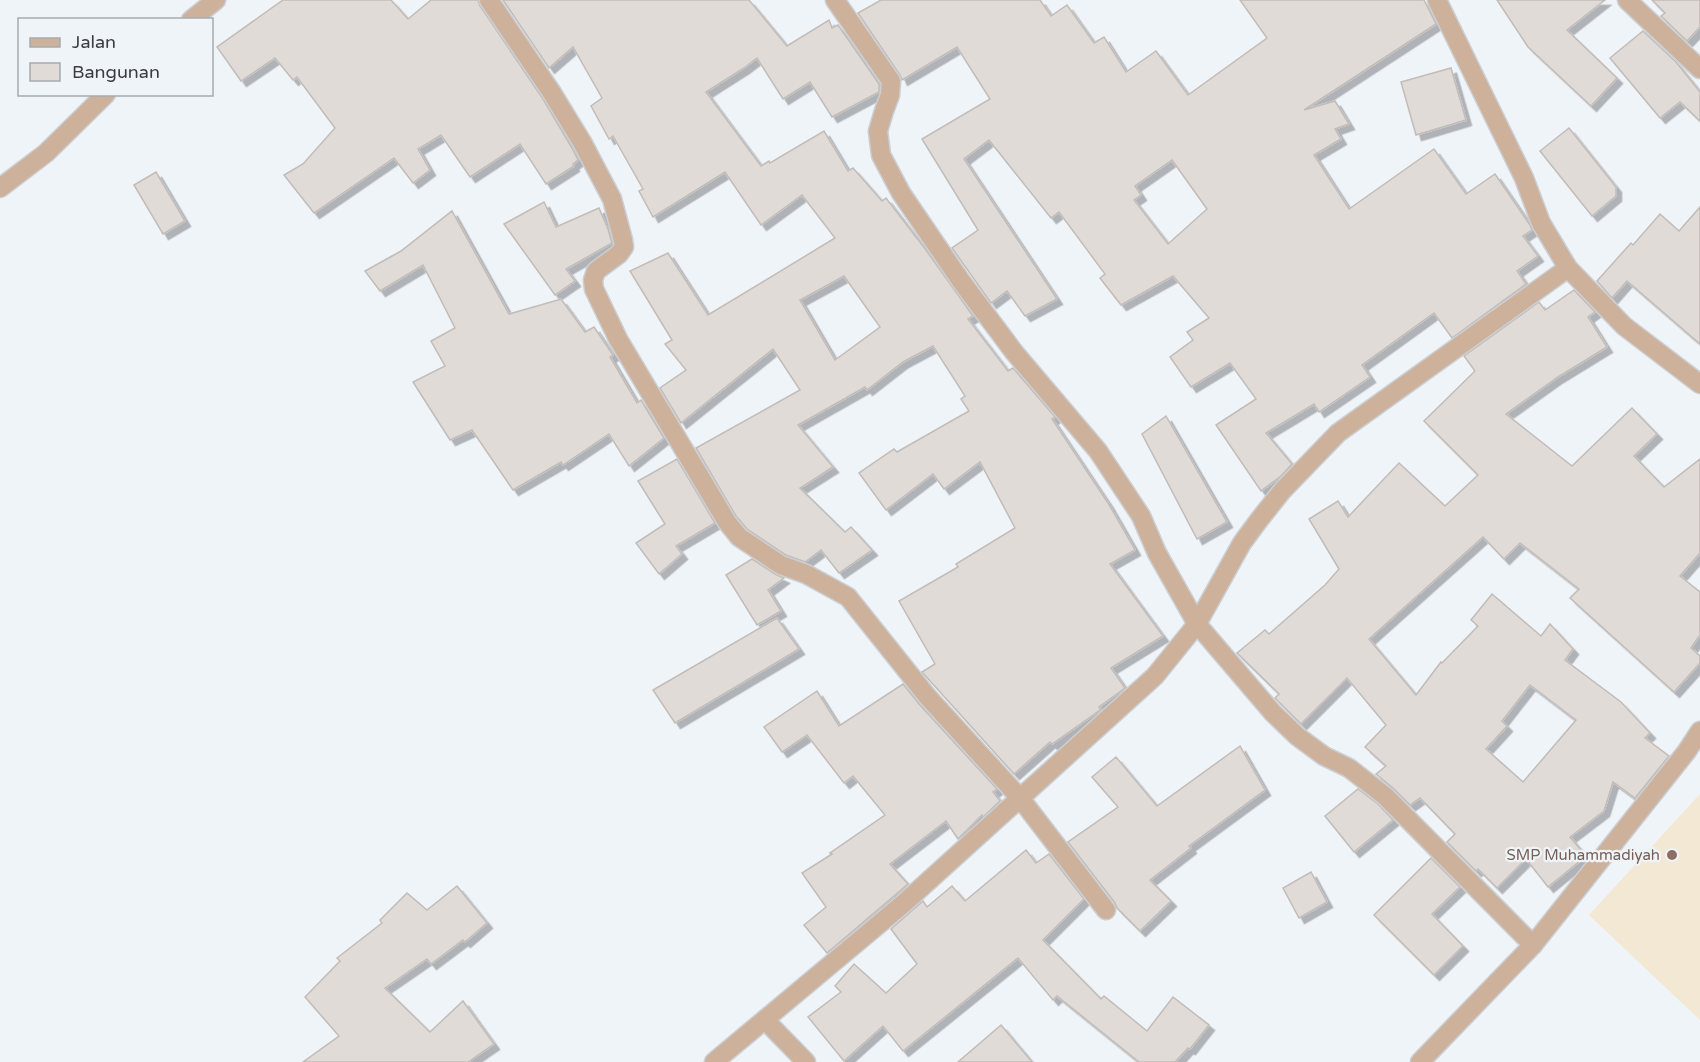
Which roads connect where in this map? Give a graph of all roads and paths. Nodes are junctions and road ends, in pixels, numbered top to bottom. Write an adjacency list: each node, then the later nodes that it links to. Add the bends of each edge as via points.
1 (216, 0): 6 (street)
2 (489, 0): 14 (street, via 552,93 612,200 624,247 596,271 594,289 618,339 728,522 739,537 781,566 806,574 848,597 927,696)
3 (834, 0): 12 (street, via 891,81 878,131 880,155 901,193 1014,351 1098,451 1141,516)
4 (1437, 0): 10 (street, via 1524,178 1541,223)
5 (1627, 0): 7 (street)
6 (194, 18)
7 (1700, 69)
8 (104, 96): 9 (street, via 46,153)
9 (0, 188)
10 (1568, 268): 11 (street, via 1624,326); 12 (street, via 1338,433 1253,527)
11 (1700, 384)
12 (1197, 624): 14 (street, via 1155,676); 16 (street, via 1297,736 1385,796)
13 (1700, 731): 16 (street)
14 (1020, 798): 15 (street); 17 (street, via 903,904)
15 (1106, 910)
16 (1533, 945): 20 (street)
17 (765, 1020): 18 (street); 19 (street)
18 (714, 1062)
19 (806, 1062)
20 (1420, 1062)

